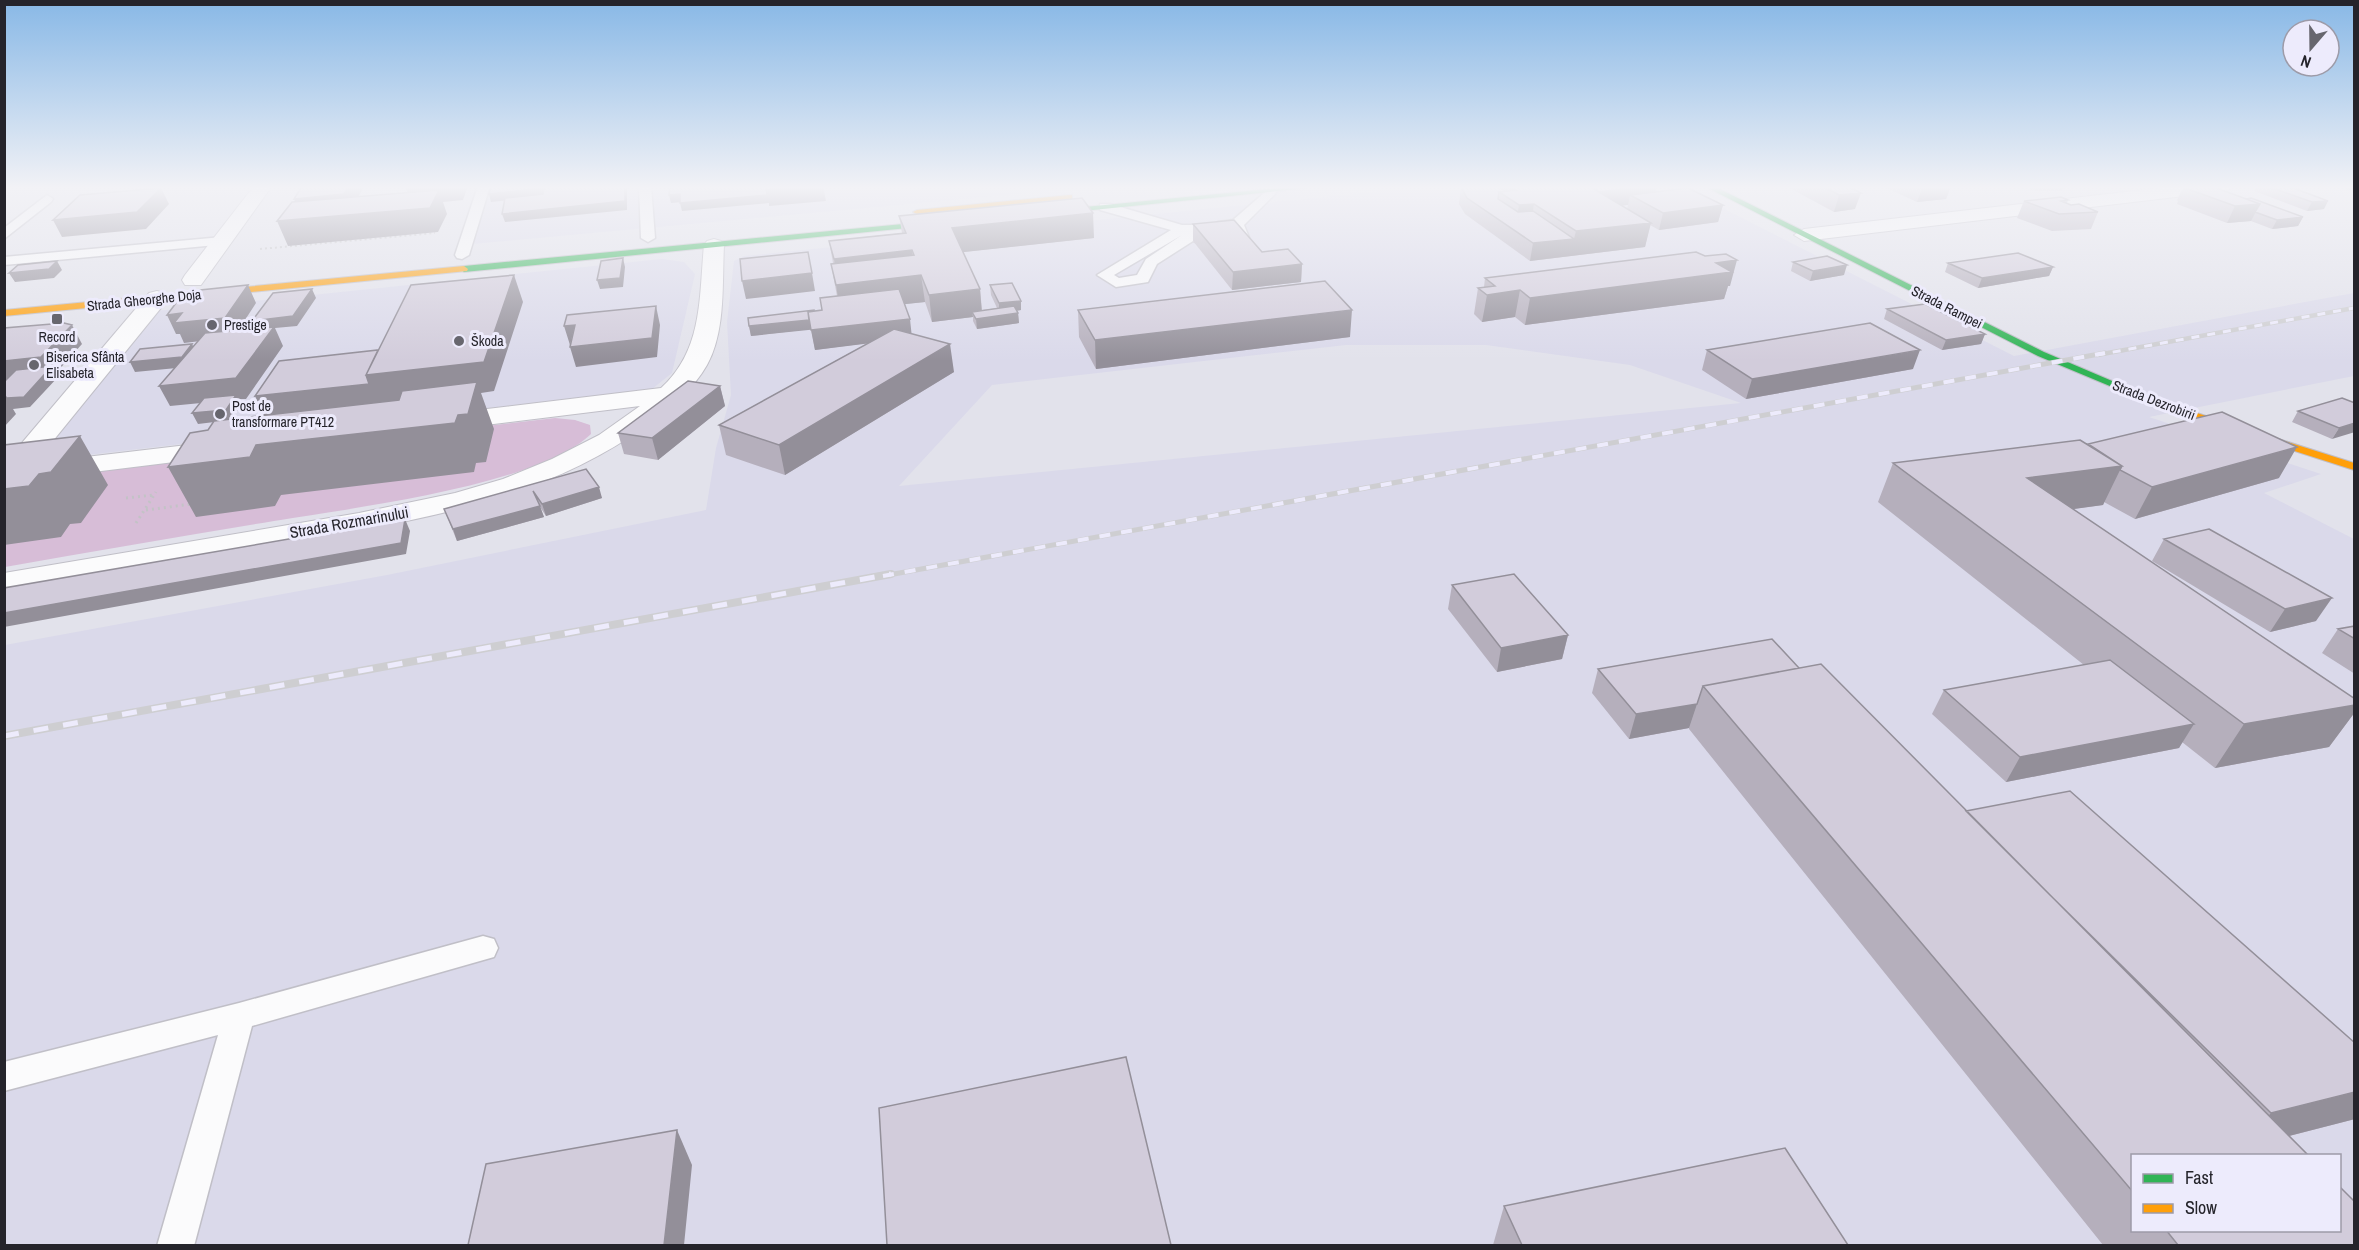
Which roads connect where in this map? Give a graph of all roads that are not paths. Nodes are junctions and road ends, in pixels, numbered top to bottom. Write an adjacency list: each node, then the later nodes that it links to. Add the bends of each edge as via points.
1 (219, 244): 9 (street)
2 (466, 244): 10 (lane)
3 (579, 244): 10 (main road)
4 (721, 244): 8 (main road, Strada Gheorghe Doja)
5 (1163, 244): 6 (lane, via 1104,275 1116,283 1143,279 1151,262)
6 (1172, 244)
7 (1823, 244): 17 (main road, Strada Rampei)
8 (714, 245): 15 (main road, Strada Gheorghe Doja); 18 (street, Strada Rozmarinului, via 705,338 696,364)
9 (217, 247): 11 (lane); 14 (street)
10 (462, 255): 12 (main road)
11 (4, 261)
12 (298, 270)
13 (216, 278): 14 (main road, Strada Gheorghe Doja)
14 (187, 281)
15 (157, 298): 16 (main road, Strada Gheorghe Doja); 22 (street)
16 (4, 313)
17 (2058, 361): 21 (main road, Strada Dezrobirii, via 2177,410)
18 (670, 395): 19 (street); 23 (street, Strada Rozmarinului, via 590,453 535,477 467,499 392,516)
19 (418, 425)
20 (240, 447): 22 (street)
21 (2355, 467)
22 (8, 474)
23 (4, 583)
24 (483, 948): 25 (lane)
25 (238, 1016): 26 (lane); 27 (lane)
26 (4, 1077)
27 (175, 1245)

